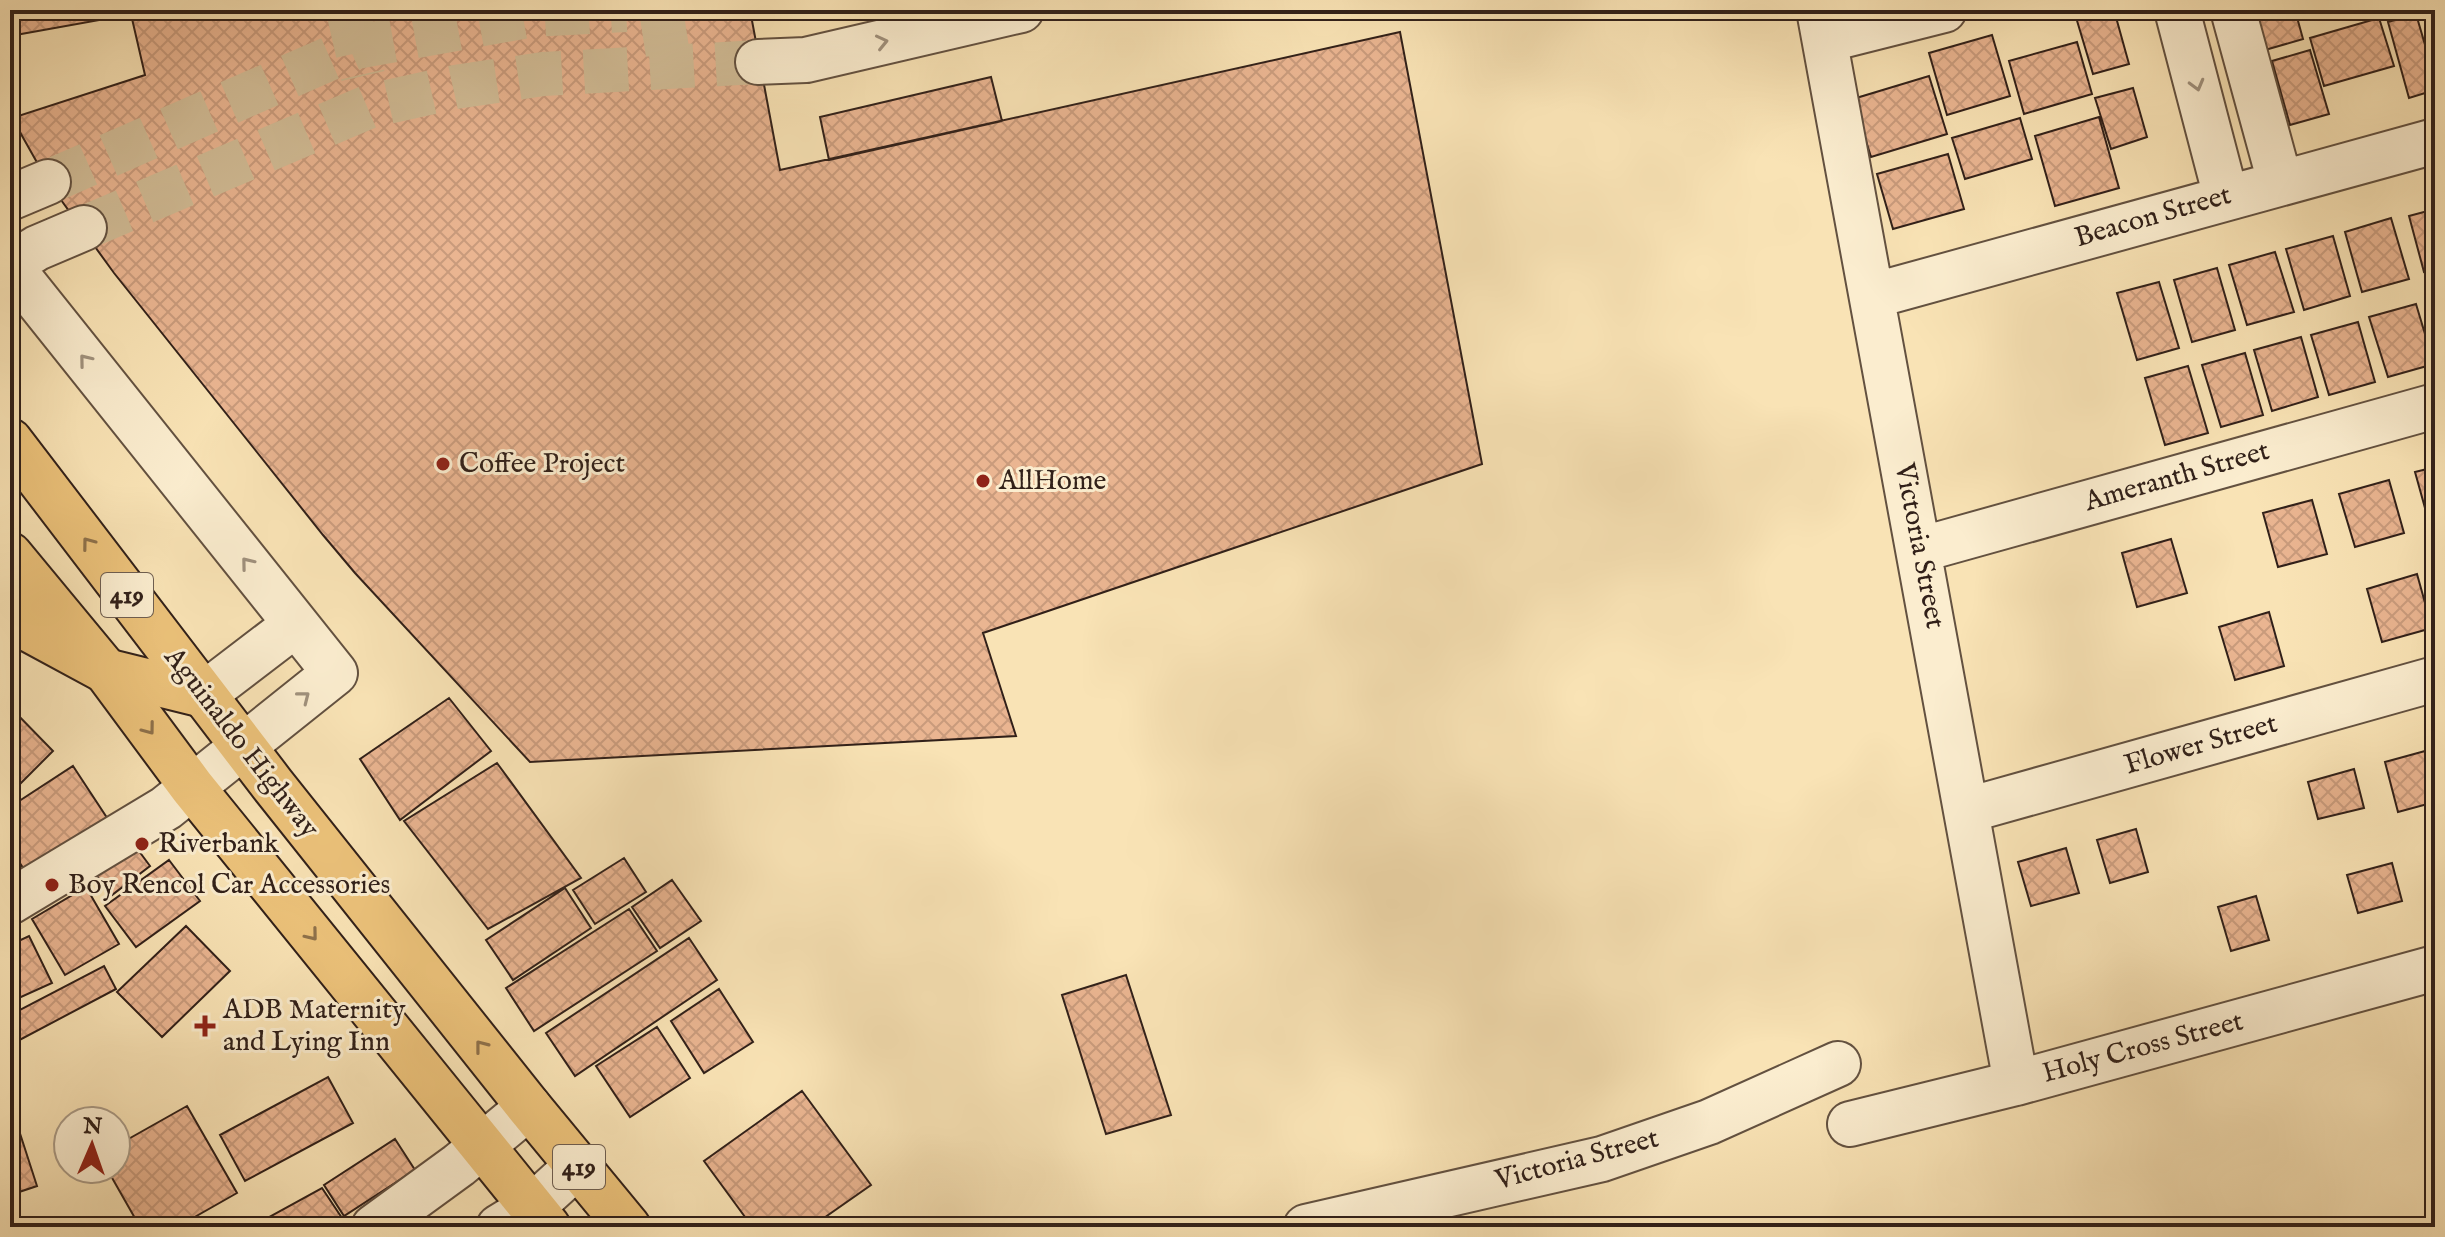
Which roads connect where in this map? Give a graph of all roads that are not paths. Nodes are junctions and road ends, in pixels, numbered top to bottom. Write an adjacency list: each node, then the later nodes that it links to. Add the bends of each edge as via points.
1 (1021, 10): 6 (street, one-way to 1, via 806,60)
2 (1944, 10): 5 (street)
3 (2177, 10): 9 (street, one-way to 9)
4 (2233, 10): 8 (street)
5 (1822, 25): 12 (street, Victoria Street)
6 (758, 62)
7 (2435, 141): 8 (street, Beacon Street)
8 (2280, 182): 9 (street, Beacon Street)
9 (2226, 197): 12 (street, Beacon Street)
10 (84, 228): 11 (street)
11 (10, 266): 18 (street, one-way to 11)
12 (1872, 296): 15 (street, Victoria Street)
13 (2435, 406): 15 (street, Ameranth Street)
14 (10, 441): 21 (main road, Aguinaldo Highway / 419, one-way to 14)
15 (1919, 550): 24 (street, Victoria Street)
16 (10, 555): 19 (main road, 419)
17 (10, 619): 19 (main road)
18 (296, 624): 21 (street); 22 (street, one-way to 18, via 335,673)
19 (106, 671): 21 (main road); 23 (main road, 419, one-way to 23)
20 (2435, 679): 24 (street, Flower Street)
21 (203, 695): 22 (main road, Aguinaldo Highway / 419)
22 (243, 746): 23 (street); 29 (main road, Aguinaldo Highway / 419, one-way to 22)
23 (192, 787): 25 (street); 31 (main road, 419, one-way to 31)
24 (1968, 810): 28 (street, Victoria Street)
25 (10, 902)
26 (2435, 968): 28 (street, Holy Cross Street)
27 (1838, 1064): 36 (street, Victoria Street, via 1709,1122 1602,1159)
28 (2016, 1083): 30 (street, Holy Cross Street)
29 (529, 1107): 31 (street); 32 (main road, Aguinaldo Highway / 419)
30 (1850, 1124)
31 (482, 1147): 33 (main road, 419); 34 (street)
32 (578, 1165): 33 (street); 35 (main road, Aguinaldo Highway / 419)
33 (527, 1220)
34 (374, 1227)
35 (628, 1227)
36 (1306, 1227)

